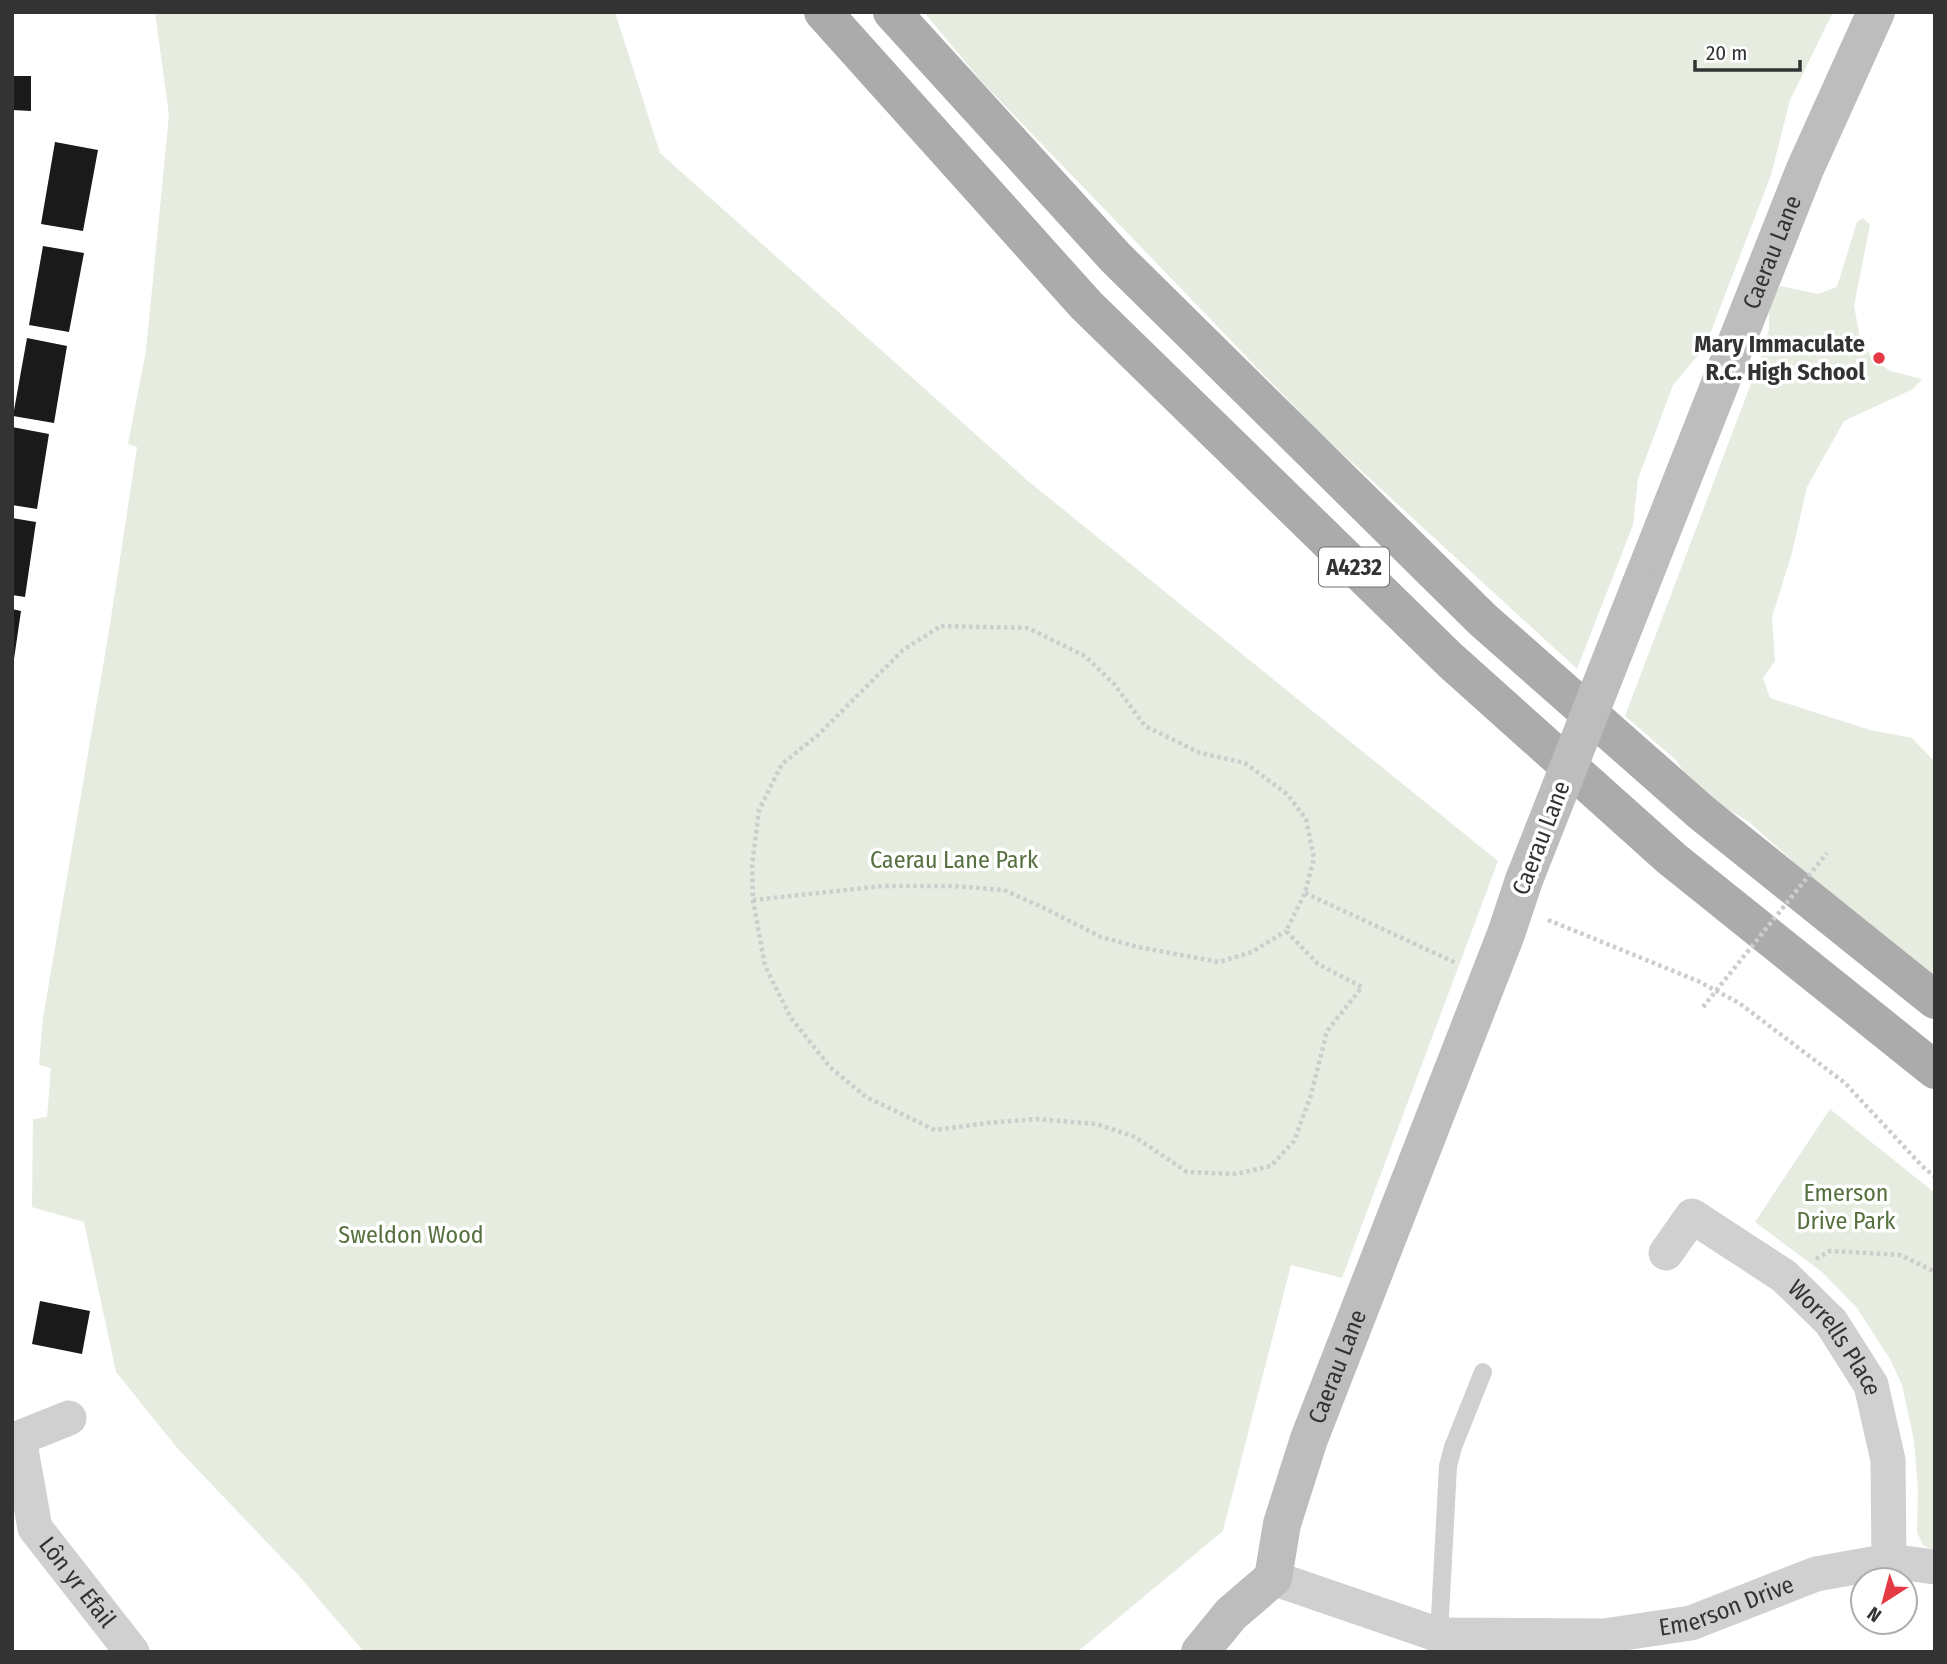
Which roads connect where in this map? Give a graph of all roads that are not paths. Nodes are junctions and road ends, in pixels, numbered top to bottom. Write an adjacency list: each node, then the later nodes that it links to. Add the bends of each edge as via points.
1 (823, 12): 5 (main road, A4232, via 1086,304 1450,660 1672,859)
2 (892, 12): 4 (main road, A4232, via 1116,258 1483,620 1702,813)
3 (1876, 12): 11 (street, Caerau Lane, bridge, via 1805,169 1308,1439 1282,1524)
4 (1935, 1000)
5 (1935, 1070)
6 (1666, 1253): 9 (street, Worrells Place, via 1692,1216 1784,1276 1831,1322 1871,1385 1888,1460)
7 (1483, 1372): 12 (lane, via 1448,1466)
8 (69, 1418): 14 (street, Lôn yr Efail, via 19,1437 35,1528)
9 (1889, 1561): 10 (street, Emerson Drive); 13 (street, Emerson Drive, via 1816,1574 1691,1623)
10 (1935, 1567)
11 (1273, 1578): 12 (street, Emerson Drive); 15 (street, via 1231,1614)
12 (1439, 1635): 13 (street, Emerson Drive)
13 (1604, 1644)
14 (132, 1652)
15 (1200, 1652)

